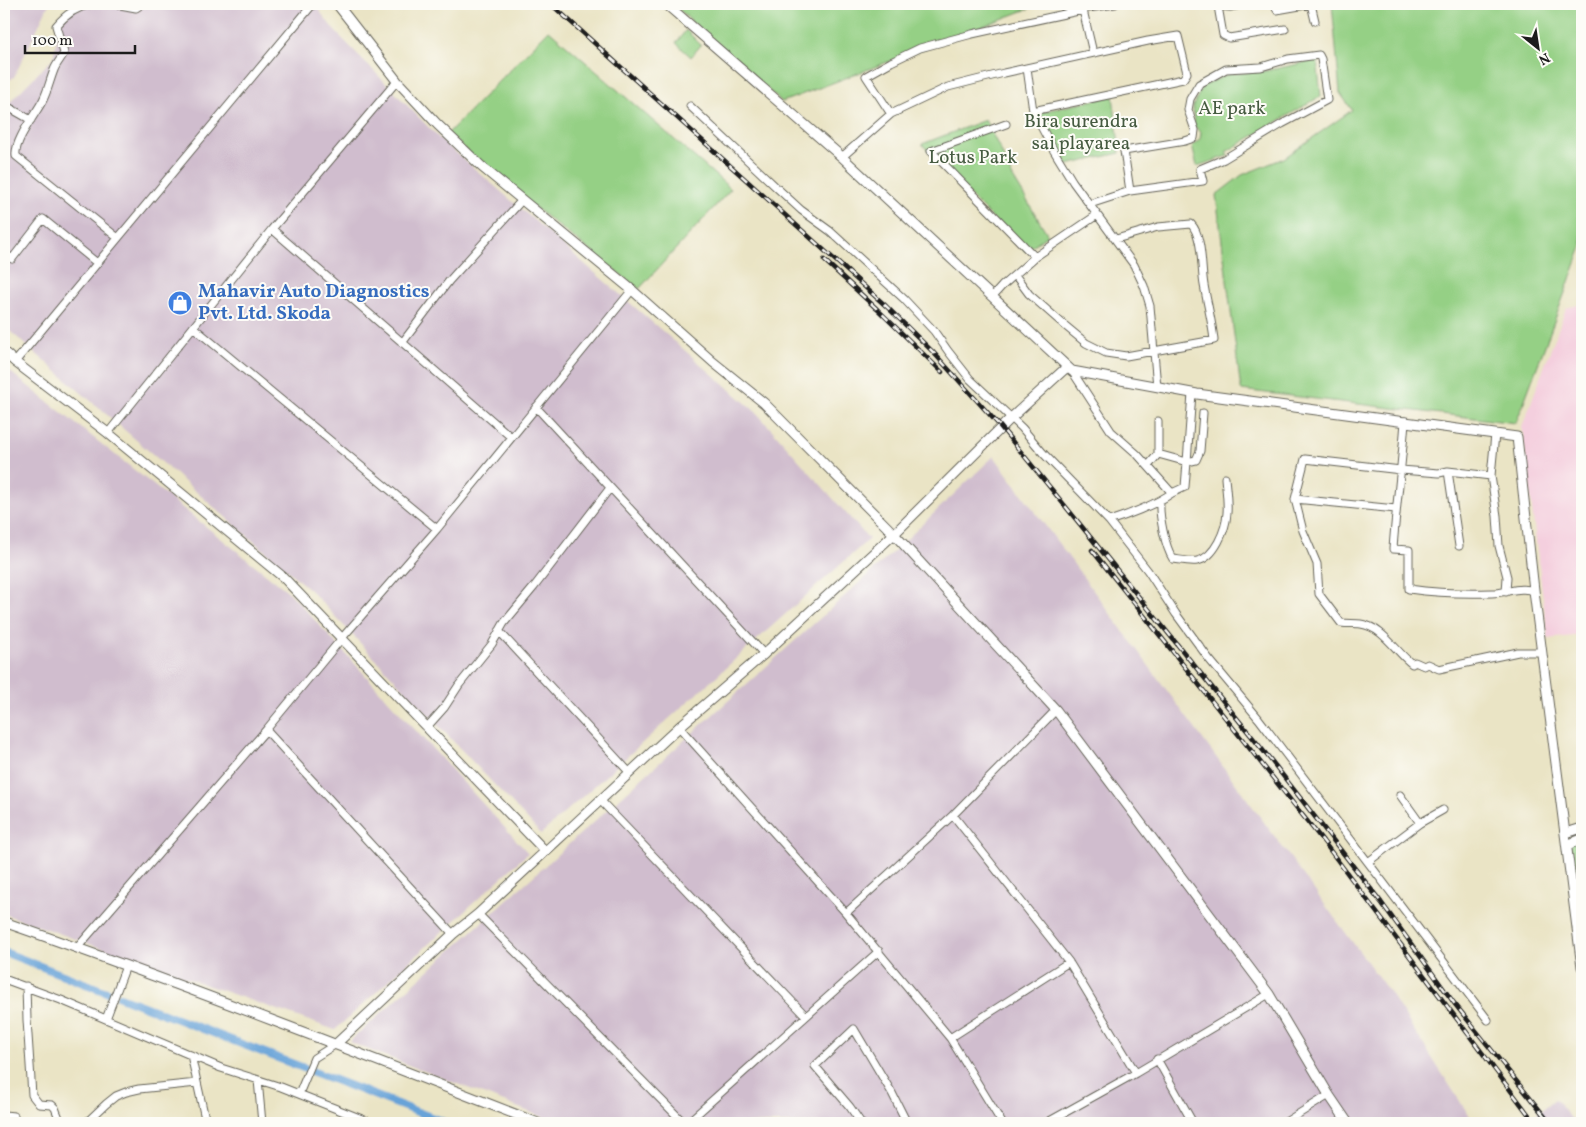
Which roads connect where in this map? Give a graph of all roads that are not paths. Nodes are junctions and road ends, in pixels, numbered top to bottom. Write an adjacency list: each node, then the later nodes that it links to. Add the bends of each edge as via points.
1 (91, 4): 21 (street, via 80,6 64,16 56,26 64,53)
2 (115, 4): 3 (street, via 136,8)
3 (142, 4)
4 (313, 4): 29 (street)
5 (337, 4): 16 (street)
6 (666, 4): 23 (street)
7 (1115, 4): 11 (street)
8 (1246, 4): 10 (street)
9 (1274, 4): 12 (street, via 1277,10 1311,4)
10 (1218, 5): 13 (street, via 1226,37)
11 (1082, 8): 14 (street); 20 (street, via 920,48 891,62 866,76)
12 (1315, 21)
13 (1285, 29)
14 (1092, 53): 15 (street); 18 (street, via 1178,36 1187,73 1183,79)
15 (1027, 68): 18 (street); 20 (street, via 948,87)
16 (397, 81): 25 (street, via 482,167); 28 (street)
17 (690, 106): 47 (street, via 904,300 934,331 970,379)
18 (1033, 111): 26 (street, via 1054,151)
19 (4, 114): 21 (street, via 10,108)
20 (890, 114): 23 (street)
21 (31, 120): 29 (street, via 15,150 16,156)
22 (1006, 124): 32 (street, via 931,151)
23 (842, 158): 36 (street)
24 (1130, 191): 24 (street, via 1203,181 1200,169 1224,159 1327,100 1319,55 1261,67 1226,69 1199,84 1188,110 1195,130 1194,138 1124,151); 26 (street)
25 (522, 200): 35 (street); 38 (street, via 449,281)
26 (1090, 204): 27 (street)
27 (1097, 215): 30 (street); 32 (street)
28 (272, 229): 37 (street); 38 (street)
29 (118, 238): 33 (street)
30 (1116, 239): 39 (street, via 1144,286 1150,306); 39 (street, via 1158,227 1192,224 1196,228 1214,340)
31 (4, 253): 33 (street, via 12,259 43,219)
32 (1035, 257): 34 (street)
33 (97, 263): 41 (street)
34 (1015, 275): 36 (street); 39 (street, via 1030,294 1086,343 1106,353 1126,356)
35 (632, 290): 45 (street); 67 (street, via 764,403)
36 (992, 297): 42 (street)
37 (193, 327): 50 (street); 66 (street)
38 (402, 343): 52 (street)
39 (1155, 350): 43 (street)
40 (4, 352): 41 (street)
41 (14, 362): 50 (street)
42 (1069, 369): 43 (street); 47 (street); 55 (street, via 1111,431)
43 (1157, 387): 44 (street)
44 (1192, 393): 49 (street); 54 (street)
45 (536, 407): 52 (street); 60 (street)
46 (1203, 413): 54 (street, via 1200,451 1196,460)
47 (1012, 418): 65 (street); 67 (street)
48 (1158, 421): 53 (street)
49 (1405, 421): 51 (street); 56 (street)
50 (108, 434): 72 (street, via 283,577)
51 (1495, 434): 58 (street); 69 (street, via 1517,437)
52 (511, 437): 66 (street)
53 (1158, 454): 54 (street); 55 (street)
54 (1187, 462): 61 (street, via 1186,487)
55 (1148, 466): 61 (street)
56 (1401, 470): 57 (street); 62 (street, via 1305,459); 64 (street)
57 (1448, 471): 58 (street); 68 (street)
58 (1490, 476): 70 (street, via 1499,546 1507,577)
59 (1225, 478): 63 (street, via 1227,514 1224,525 1212,554 1197,561 1171,556)
60 (610, 488): 71 (street); 74 (street)
61 (1172, 493): 63 (street)
62 (1295, 499): 64 (street); 73 (street, via 1303,531 1317,564 1319,594 1341,624 1370,627 1412,664 1428,664 1439,669 1518,652)
63 (1160, 501): 65 (street)
64 (1396, 509): 70 (street, via 1393,549 1409,550 1409,589 1459,594)
65 (1109, 521): 90 (street, via 1209,659)
66 (437, 529): 72 (street)
67 (894, 534): 74 (street); 75 (street)
68 (1459, 546)
69 (1534, 591): 70 (street, via 1526,588); 73 (street)
70 (1506, 592)
71 (499, 631): 76 (street); 79 (street)
72 (342, 638): 76 (street); 78 (street)
73 (1542, 652): 86 (street)
74 (764, 654): 77 (street)
75 (1056, 710): 83 (street); 102 (street)
76 (427, 727): 89 (street)
77 (679, 727): 79 (street); 91 (street)
78 (266, 730): 94 (street); 95 (street)
79 (630, 773): 81 (street)
80 (1400, 795): 84 (street)
81 (600, 800): 89 (street); 103 (street)
82 (1443, 810): 84 (street)
83 (953, 815): 91 (street); 97 (street)
84 (1420, 823): 90 (street)
85 (1582, 828): 86 (street)
86 (1566, 833): 88 (street)
87 (1582, 839): 88 (street)
88 (1567, 846): 99 (street)
89 (545, 851): 92 (street)
90 (1368, 862): 105 (street)
91 (846, 913): 96 (street)
92 (478, 914): 94 (street); 123 (street)
93 (4, 922): 95 (street)
94 (453, 934): 107 (street)
95 (77, 948): 98 (street)
96 (879, 951): 103 (street); 106 (street)
97 (1069, 962): 106 (street); 110 (street)
98 (126, 966): 104 (street); 107 (street)
99 (1582, 966)
100 (4, 979): 101 (street)
101 (26, 986): 104 (street); 118 (street, via 32,1095 39,1104 52,1105)
102 (1269, 994): 109 (street); 114 (street)
103 (806, 1016): 123 (street)
104 (106, 1019): 108 (street)
105 (1488, 1020)
106 (950, 1038): 126 (street)
107 (336, 1044): 113 (street, via 314,1058); 122 (street)
108 (191, 1055): 111 (street); 112 (street)
109 (1157, 1059): 110 (street); 128 (street)
110 (1136, 1073): 127 (street)
111 (258, 1080): 113 (street); 120 (street)
112 (197, 1083): 117 (street, via 126,1092 106,1104); 119 (street)
113 (299, 1094): 121 (street)
114 (1329, 1095): 129 (street); 130 (street)
115 (4, 1116): 116 (street)
116 (14, 1116)
117 (90, 1122)
118 (61, 1123)
119 (206, 1123)
120 (262, 1123)
121 (372, 1123)
122 (538, 1123)
123 (686, 1123)
124 (861, 1123): 125 (street, via 815,1066 854,1029)
125 (907, 1123)
126 (1002, 1123)
127 (1046, 1123)
128 (1194, 1123)
129 (1284, 1123)
130 (1348, 1123)

